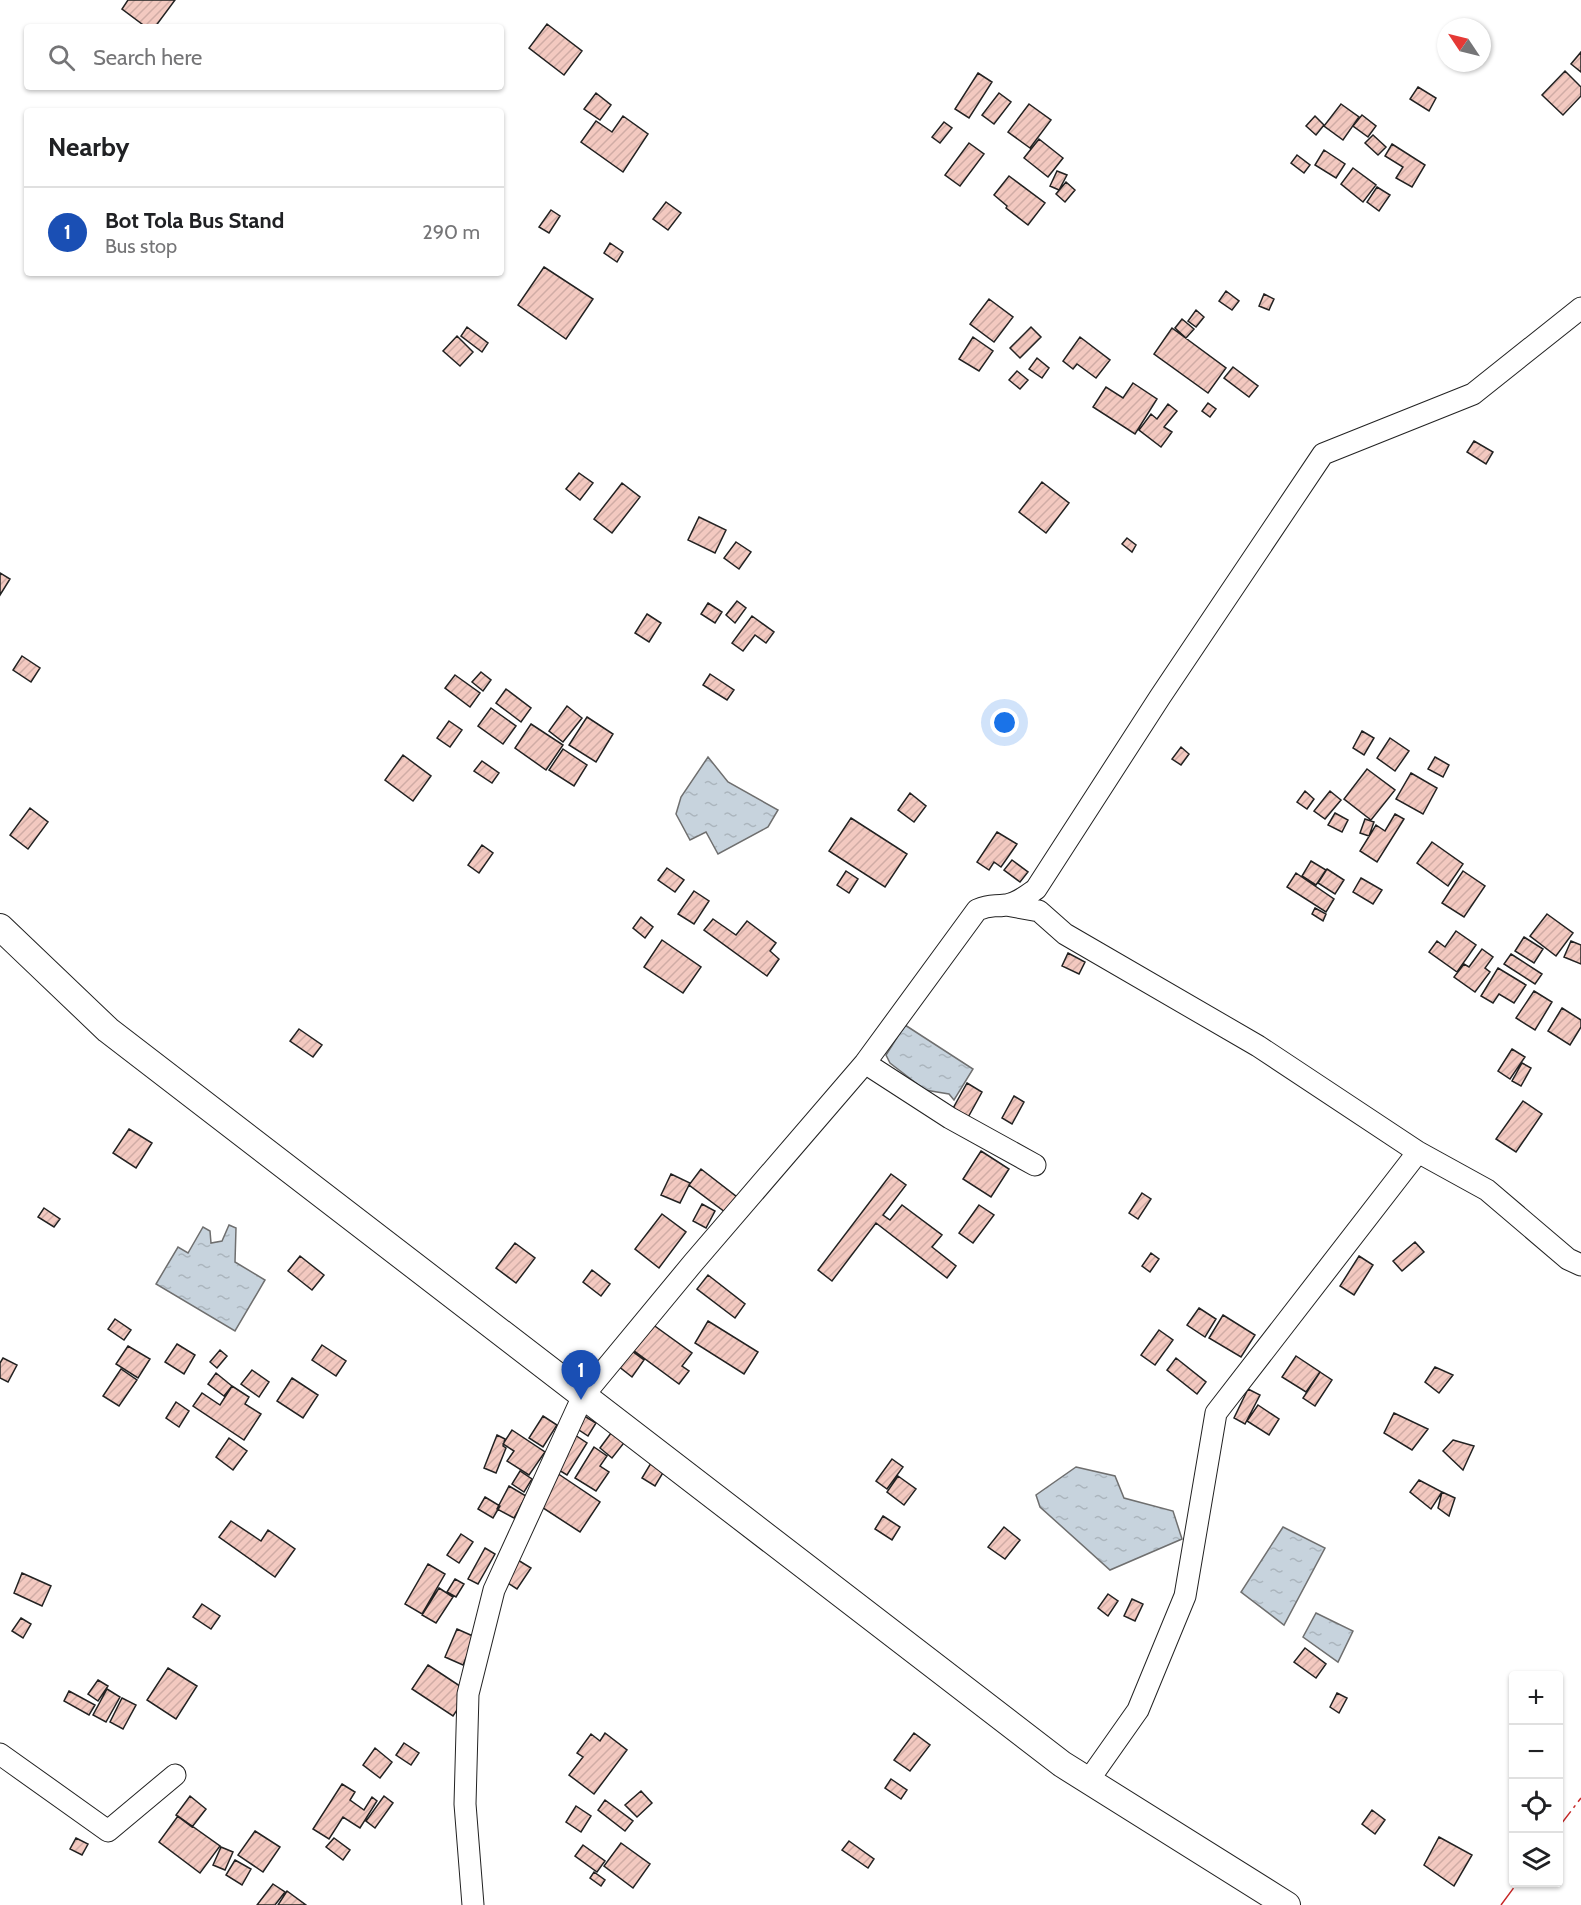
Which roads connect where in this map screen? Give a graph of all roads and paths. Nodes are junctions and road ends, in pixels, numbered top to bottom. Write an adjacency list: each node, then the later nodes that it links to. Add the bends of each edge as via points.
1 (1581, 308): 2 (street, via 1473,394 1323,454 1046,876 1021,901)
2 (1006, 905): 4 (street, via 977,910); 5 (street, via 1039,911 1065,934 1258,1046)
3 (0, 927): 8 (main road, via 108,1030)
4 (865, 1063): 6 (street, via 950,1118); 8 (street)
5 (1418, 1152): 7 (street, via 1487,1190 1568,1259); 11 (street, via 1216,1413 1185,1596 1138,1710)
6 (1035, 1165)
7 (1581, 1265)
8 (583, 1396): 11 (main road); 12 (street, via 494,1590 468,1694 465,1804)
9 (0, 1754): 10 (street, via 108,1831)
10 (175, 1775)
11 (1088, 1781): 13 (main road)
12 (473, 1905)
13 (1287, 1905)

